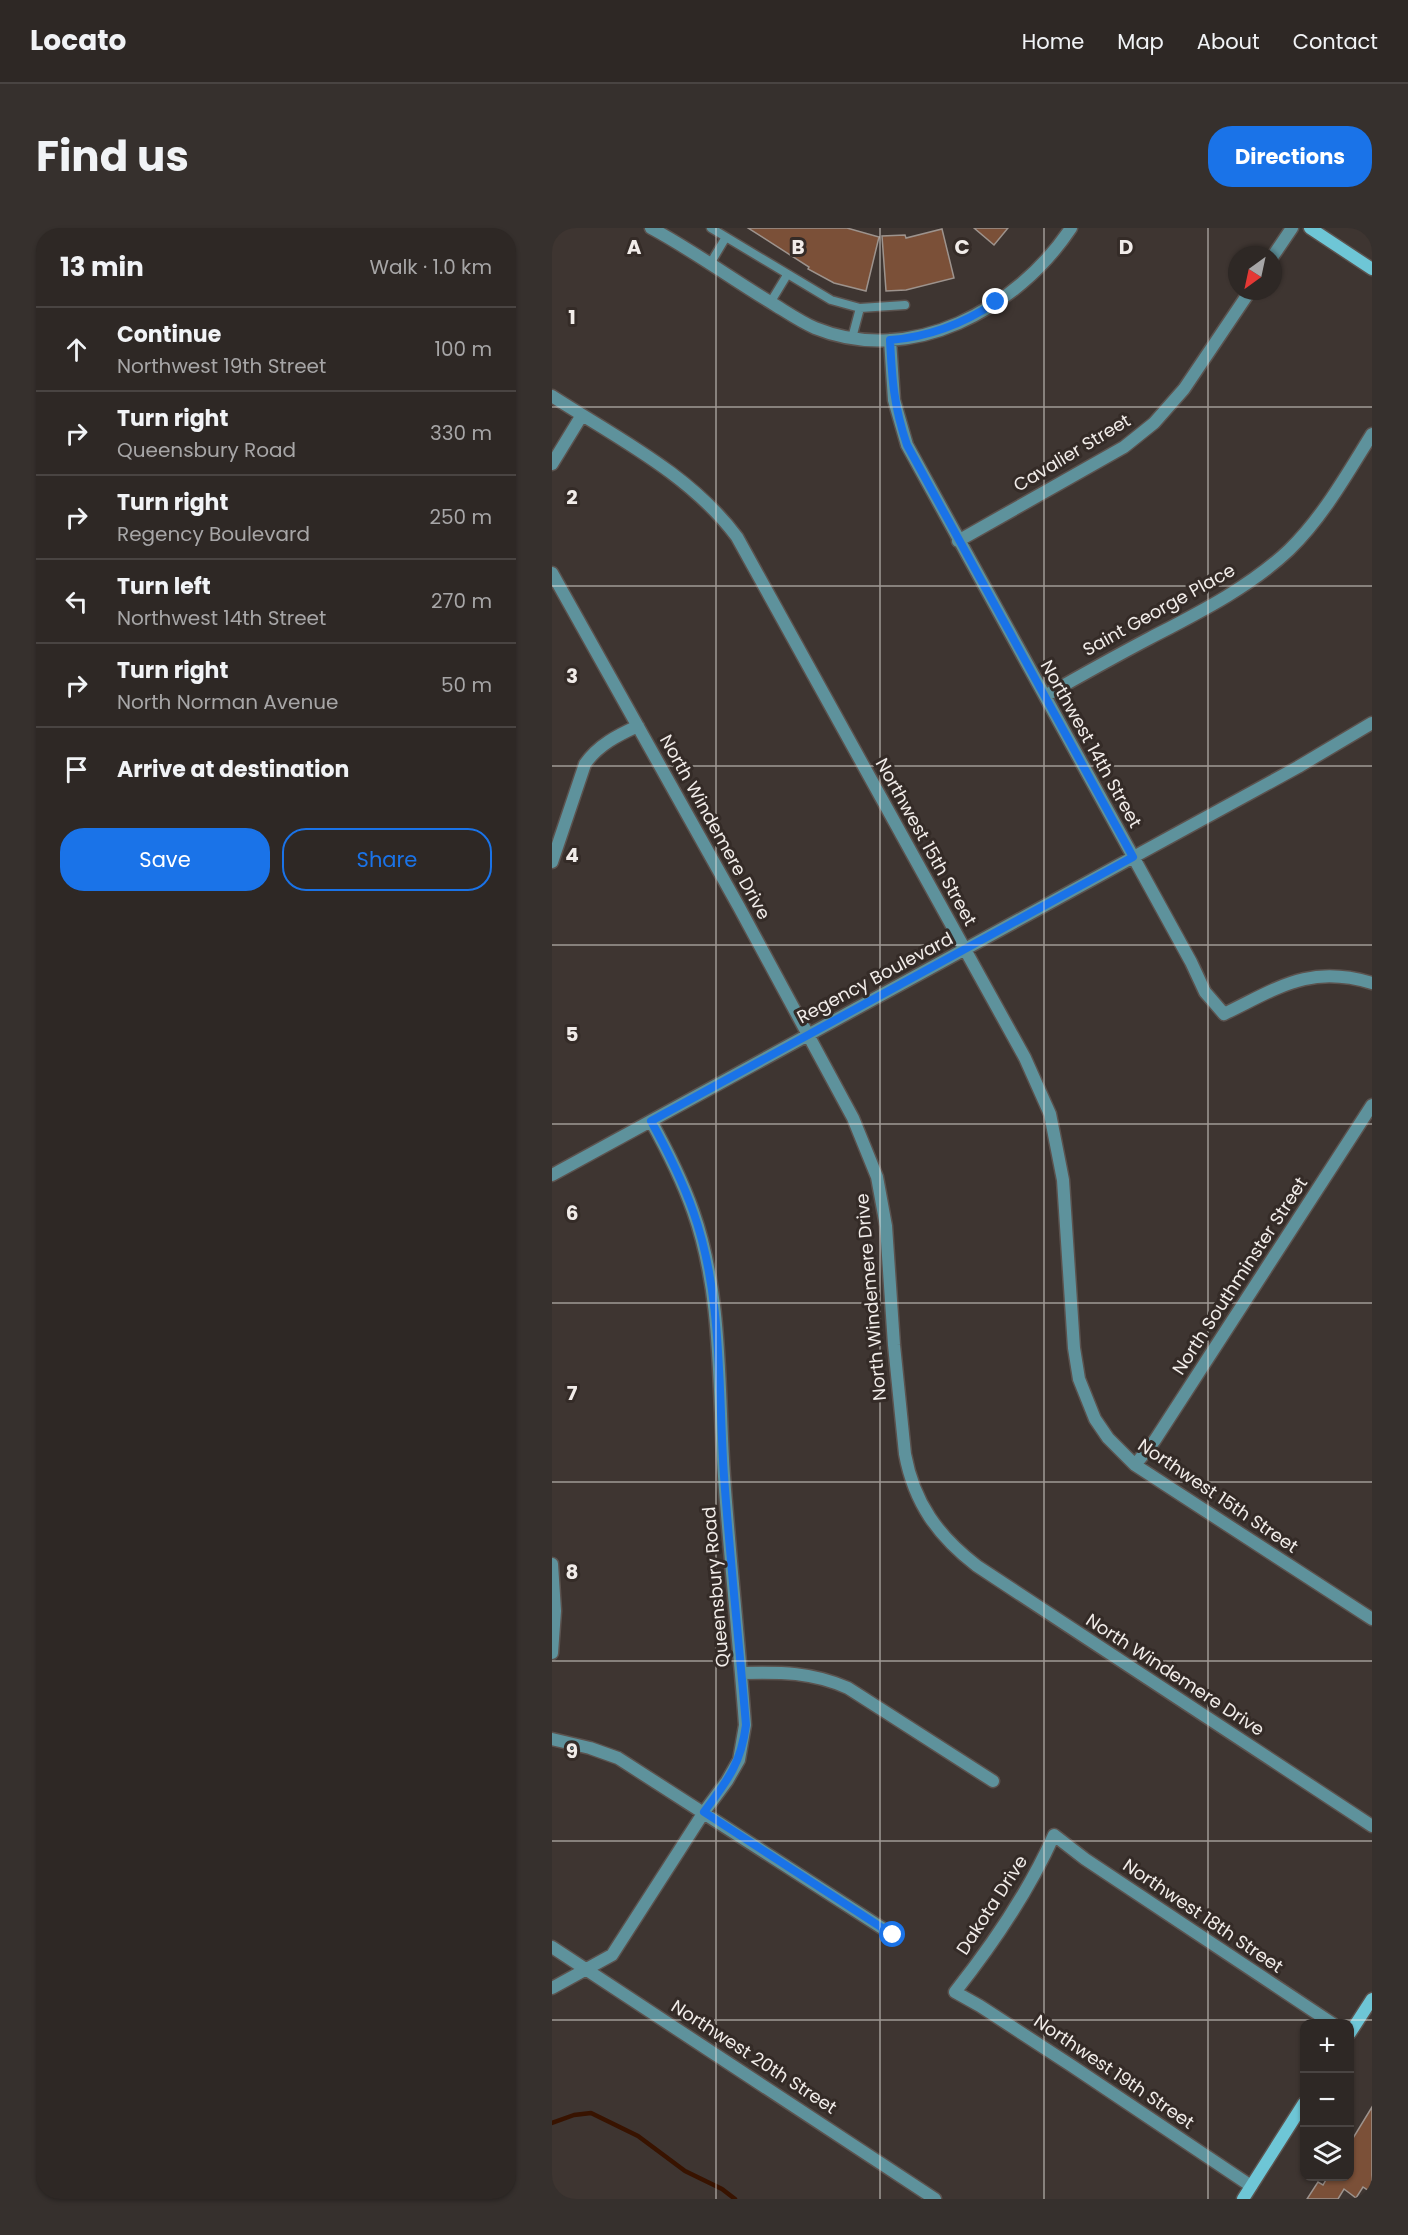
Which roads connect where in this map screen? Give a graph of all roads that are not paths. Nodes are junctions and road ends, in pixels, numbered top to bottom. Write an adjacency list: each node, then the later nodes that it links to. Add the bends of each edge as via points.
1 (651, 228): 8 (street)
2 (711, 228): 6 (lane)
3 (1071, 228): 16 (street, via 1037,268 974,316 936,333)
4 (1292, 228): 7 (street)
5 (1310, 228): 9 (main road)
6 (726, 237): 8 (lane); 10 (lane)
7 (1280, 246)
8 (710, 264): 12 (street)
9 (1372, 269)
10 (787, 275): 12 (lane); 14 (lane, via 831,300)
11 (1244, 300): 21 (street, Cavalier Street, via 1184,389 1154,423 1124,447)
12 (770, 303): 15 (street, via 813,327)
13 (905, 305): 14 (lane)
14 (860, 308): 15 (lane)
15 (852, 338): 16 (street)
16 (890, 340): 21 (street, Northwest 14th Street, via 894,400 907,445)
17 (552, 396): 18 (street, Northwest 15th Street)
18 (582, 415): 20 (street); 28 (street, Northwest 15th Street, via 693,489 737,537)
19 (1372, 434): 23 (street, Saint George Place, via 1308,530 1267,568 1197,614)
20 (552, 464)
21 (958, 541): 23 (street, Northwest 14th Street)
22 (552, 573): 25 (street, North Windemere Drive)
23 (1046, 696): 26 (street, Northwest 14th Street)
24 (1372, 723): 26 (street, Regency Boulevard)
25 (638, 726): 27 (street, via 601,746 585,764); 30 (street, North Windemere Drive)
26 (1133, 857): 28 (street, Regency Boulevard); 29 (street, Northwest 14th Street, via 1205,992 1224,1014 1299,979 1334,976)
27 (552, 862)
28 (965, 951): 30 (street, Regency Boulevard); 34 (street, Northwest 15th Street, via 1025,1058 1050,1114 1063,1180 1079,1379 1095,1419)
29 (1372, 983)
30 (808, 1035): 32 (street, Regency Boulevard); 42 (street, North Windemere Drive, via 854,1118 877,1177 886,1226 905,1454 915,1490 932,1521 977,1566)
31 (1372, 1105): 34 (street, North Southminster Street)
32 (651, 1121): 33 (street, Regency Boulevard); 38 (street, Queensbury Road, via 693,1212 709,1272)
33 (552, 1175)
34 (1135, 1465): 36 (street, Northwest 15th Street)
35 (552, 1564): 37 (street)
36 (1372, 1619)
37 (552, 1653)
38 (742, 1673): 40 (street, via 804,1674 848,1688); 41 (street, Queensbury Road, via 746,1725 743,1746 727,1781)
39 (552, 1739): 41 (street, via 618,1758)
40 (993, 1781)
41 (704, 1812): 44 (street); 46 (street, Queensbury Road, via 612,1955)
42 (1372, 1826)
43 (1054, 1835): 48 (street, Dakota Drive, via 1039,1869); 50 (street, Northwest 18th Street, via 1084,1859)
44 (893, 1935)
45 (552, 1947): 46 (street, Northwest 20th Street)
46 (587, 1970): 47 (street, Queensbury Road); 54 (street, Northwest 20th Street)
47 (552, 1988)
48 (955, 1992): 53 (street, Northwest 19th Street)
49 (1372, 1999): 51 (main road)
50 (1325, 2019)
51 (1354, 2027)
52 (1300, 2111): 53 (main road)
53 (1251, 2186): 55 (main road)
54 (934, 2199)
55 (1243, 2199)

